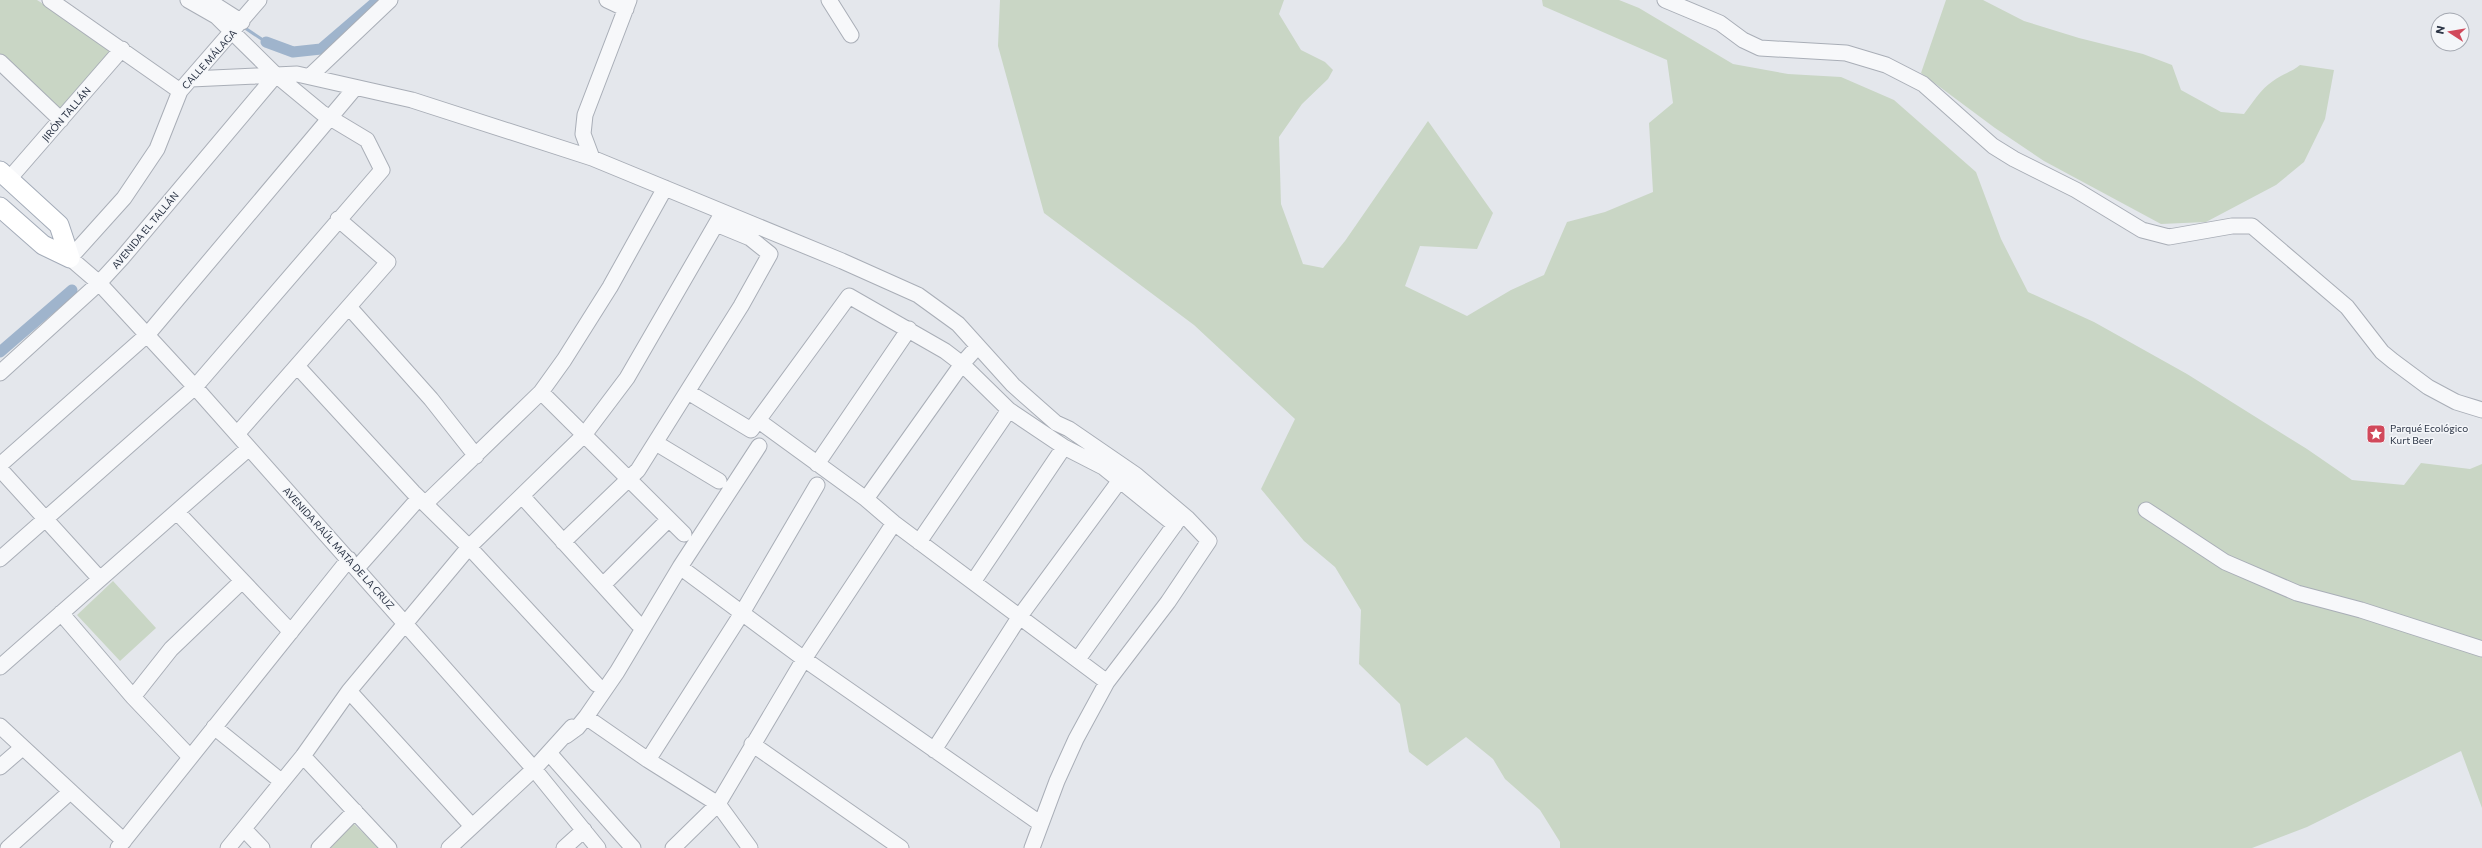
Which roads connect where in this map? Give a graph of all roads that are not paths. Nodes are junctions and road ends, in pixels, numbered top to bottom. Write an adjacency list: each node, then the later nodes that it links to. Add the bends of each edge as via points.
1 (50, 0): 12 (street)
2 (188, 0): 10 (street)
3 (208, 0): 10 (street)
4 (390, 0): 15 (street)
5 (607, 0): 9 (street)
6 (829, 0): 11 (street)
7 (1665, 0): 42 (street, via 1720,23 1743,40 1760,48 1846,53 1886,65 1923,84 2004,152 2076,190 2142,230 2169,237 2232,226 2252,226 2347,307 2382,352 2393,361 2456,402)
8 (257, 1): 10 (street, CALLE MÁLAGA)
9 (627, 4): 19 (street)
10 (238, 27): 14 (street); 16 (street, CALLE MÁLAGA)
11 (851, 34)
12 (122, 49): 18 (street); 21 (street, JIRÓN TALLÁN)
13 (0, 62): 21 (street)
14 (276, 74): 15 (street); 16 (street); 20 (street); 30 (street, AVENIDA EL TALLÁN)
15 (310, 76): 17 (street)
16 (191, 79): 18 (street, CALLE MÁLAGA)
17 (355, 88): 20 (street); 22 (street, via 412,100)
18 (180, 91): 29 (street, CALLE MÁLAGA, via 153,155 124,198)
19 (585, 115): 22 (street); 23 (street, via 583,134)
20 (331, 118): 28 (street, via 367,140 382,170); 33 (street)
21 (61, 120): 24 (street, JIRÓN TALLÁN)
22 (569, 149): 23 (street)
23 (592, 158): 25 (street)
24 (4, 175): 29 (main road, via 59,225)
25 (665, 188): 27 (street); 39 (street, via 610,287)
26 (0, 207): 29 (main road, AVENIDA RAÚL MATA DE LA CRUZ, via 43,245)
27 (720, 218): 34 (street, via 918,295 958,324); 40 (street, via 770,254); 45 (street, via 627,378)
28 (338, 219): 31 (street, via 388,262); 38 (street)
29 (70, 258): 30 (street, AVENIDA RAÚL MATA DE LA CRUZ)
30 (100, 283): 33 (street, AVENIDA RAÚL MATA DE LA CRUZ); 37 (street, AVENIDA EL TALLÁN)
31 (349, 307): 36 (street); 50 (street, via 431,399)
32 (909, 329): 35 (street); 43 (street, via 849,296); 51 (street)
33 (148, 334): 38 (street, AVENIDA RAÚL MATA DE LA CRUZ); 52 (street)
34 (978, 346): 35 (street); 54 (street, via 1013,385)
35 (962, 364): 41 (street); 59 (street)
36 (297, 366): 44 (street); 60 (street)
37 (0, 373)
38 (195, 387): 44 (street, AVENIDA RAÚL MATA DE LA CRUZ); 63 (street)
39 (541, 392): 45 (street); 50 (street)
40 (688, 392): 43 (street, via 748,429 751,430); 46 (street)
41 (1009, 410): 48 (street); 69 (street)
42 (2482, 410)
43 (758, 421): 51 (street)
44 (237, 434): 49 (street, AVENIDA RAÚL MATA DE LA CRUZ)
45 (584, 435): 55 (street); 58 (street)
46 (656, 443): 55 (street); 56 (street)
47 (759, 446): 73 (street)
48 (1064, 447): 54 (street); 76 (street)
49 (249, 448): 62 (street); 72 (street, AVENIDA RAÚL MATA DE LA CRUZ)
50 (476, 456): 60 (street)
51 (818, 464): 59 (street)
52 (0, 465)
53 (0, 469): 63 (street)
54 (1124, 475): 65 (street); 80 (street)
55 (630, 480): 64 (street); 68 (street)
56 (719, 481)
57 (817, 485): 79 (street)
58 (522, 496): 68 (street); 70 (street)
59 (866, 499): 66 (street)
60 (423, 500): 70 (street); 72 (street)
61 (2146, 510): 83 (street, via 2225,562 2296,593 2361,610)
62 (177, 512): 74 (street); 75 (street)
63 (45, 519): 71 (street); 74 (street)
64 (669, 519): 67 (street); 77 (street)
65 (1179, 519): 85 (street); 87 (street, via 1210,542)
66 (894, 523): 69 (street); 84 (street)
67 (684, 534)
68 (563, 542): 77 (street)
69 (919, 542): 76 (street)
70 (469, 547): 81 (street); 88 (street)
71 (0, 560)
72 (353, 564): 81 (street, AVENIDA RAÚL MATA DE LA CRUZ); 82 (street)
73 (680, 567): 79 (street); 91 (street, via 617,672)
74 (100, 578): 78 (street)
75 (242, 581): 82 (street); 90 (street, via 171,649)
76 (974, 582): 80 (street)
77 (603, 585): 88 (street, via 641,621 618,658)
78 (61, 613): 86 (street); 90 (street)
79 (742, 613): 84 (street); 101 (street)
80 (1020, 616): 85 (street); 97 (street)
81 (405, 623): 89 (street); 103 (street, AVENIDA RAÚL MATA DE LA CRUZ)
82 (291, 632): 93 (street)
83 (2482, 649)
84 (804, 659): 95 (street); 97 (street)
85 (1078, 659): 87 (street)
86 (0, 667)
87 (1107, 682): 108 (street, via 1076,739)
88 (596, 684): 94 (street, via 590,702)
89 (349, 692): 99 (street); 109 (street)
90 (133, 697): 100 (street)
91 (586, 717): 94 (street); 101 (street)
92 (0, 726): 96 (street)
93 (214, 727): 100 (street); 104 (street)
94 (566, 736): 98 (street)
95 (752, 744): 106 (street); 124 (street)
96 (22, 748): 102 (street); 105 (street)
97 (934, 750): 108 (street)
98 (549, 753): 103 (street); 121 (street)
99 (303, 756): 104 (street); 107 (street)
100 (190, 757): 112 (street)
101 (648, 760): 106 (street)
102 (0, 767)
103 (534, 769): 109 (street); 111 (street, AVENIDA RAÚL MATA DE LA CRUZ)
104 (281, 781): 110 (street)
105 (70, 792): 112 (street); 113 (street)
106 (718, 804): 122 (street); 123 (street)
107 (355, 811): 116 (street); 117 (street)
108 (1041, 824): 125 (street)
109 (472, 826): 118 (street)
110 (244, 829): 114 (street); 115 (street)
111 (584, 830): 119 (street); 120 (street, AVENIDA RAÚL MATA DE LA CRUZ)
112 (121, 844)
113 (8, 848)
114 (228, 848)
115 (262, 848)
116 (319, 848)
117 (389, 848)
118 (449, 848)
119 (564, 848)
120 (598, 848)
121 (632, 848)
122 (673, 848)
123 (750, 848)
124 (901, 848)
125 (1032, 848)

